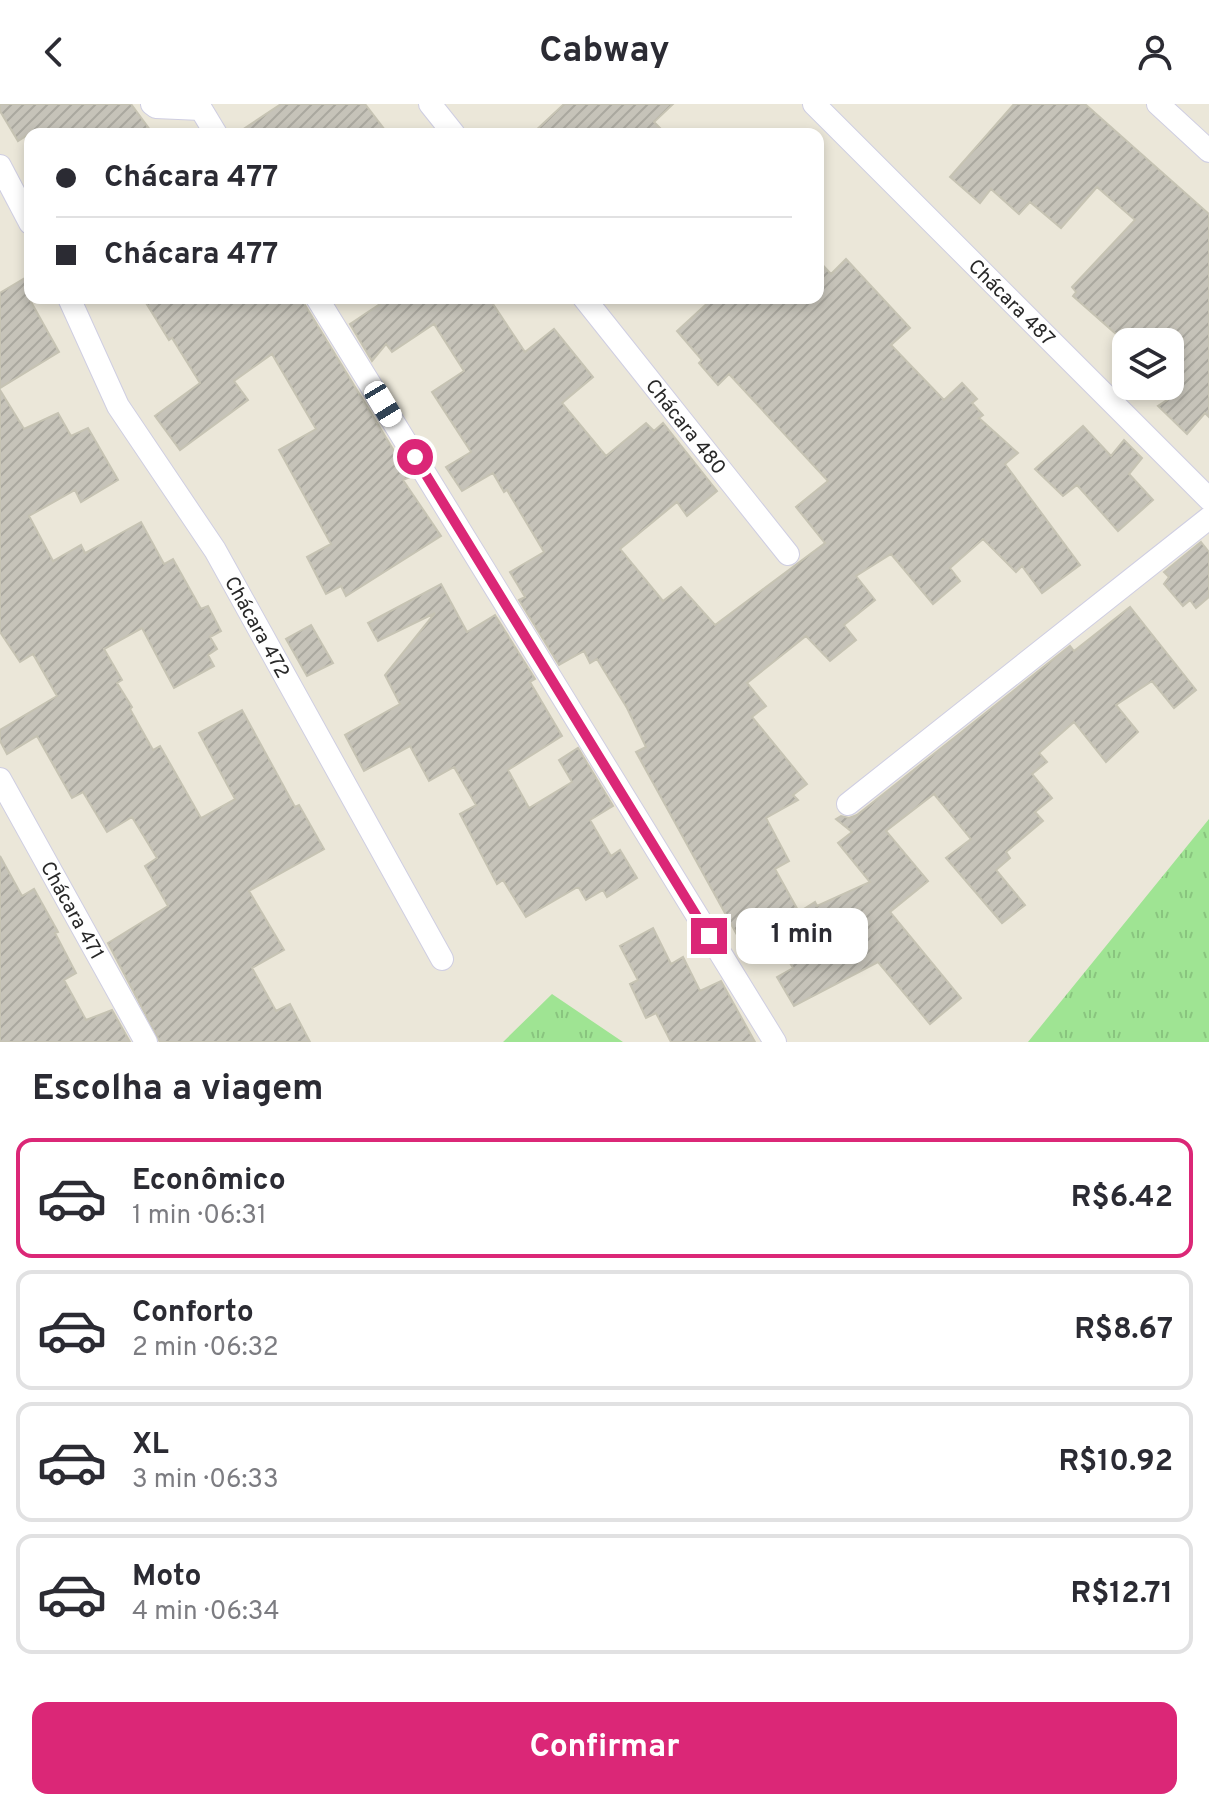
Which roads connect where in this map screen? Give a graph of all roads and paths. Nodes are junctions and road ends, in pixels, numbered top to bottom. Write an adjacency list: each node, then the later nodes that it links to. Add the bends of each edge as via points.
1 (152, 104): 5 (street, via 201,109)
2 (430, 104): 6 (street)
3 (814, 104): 13 (street, Chácara 487)
4 (1158, 104): 7 (street)
5 (212, 128)
6 (449, 128)
7 (1209, 151)
8 (0, 166): 9 (street)
9 (24, 212)
10 (72, 304): 18 (street, Chácara 472, via 118,406 215,550)
11 (321, 304): 20 (street)
12 (589, 304): 15 (street, Chácara 480)
13 (1209, 499)
14 (1209, 518): 17 (street)
15 (788, 554)
16 (0, 779): 19 (street, Chácara 471)
17 (848, 804)
18 (442, 959)
19 (146, 1042)
20 (775, 1042)

